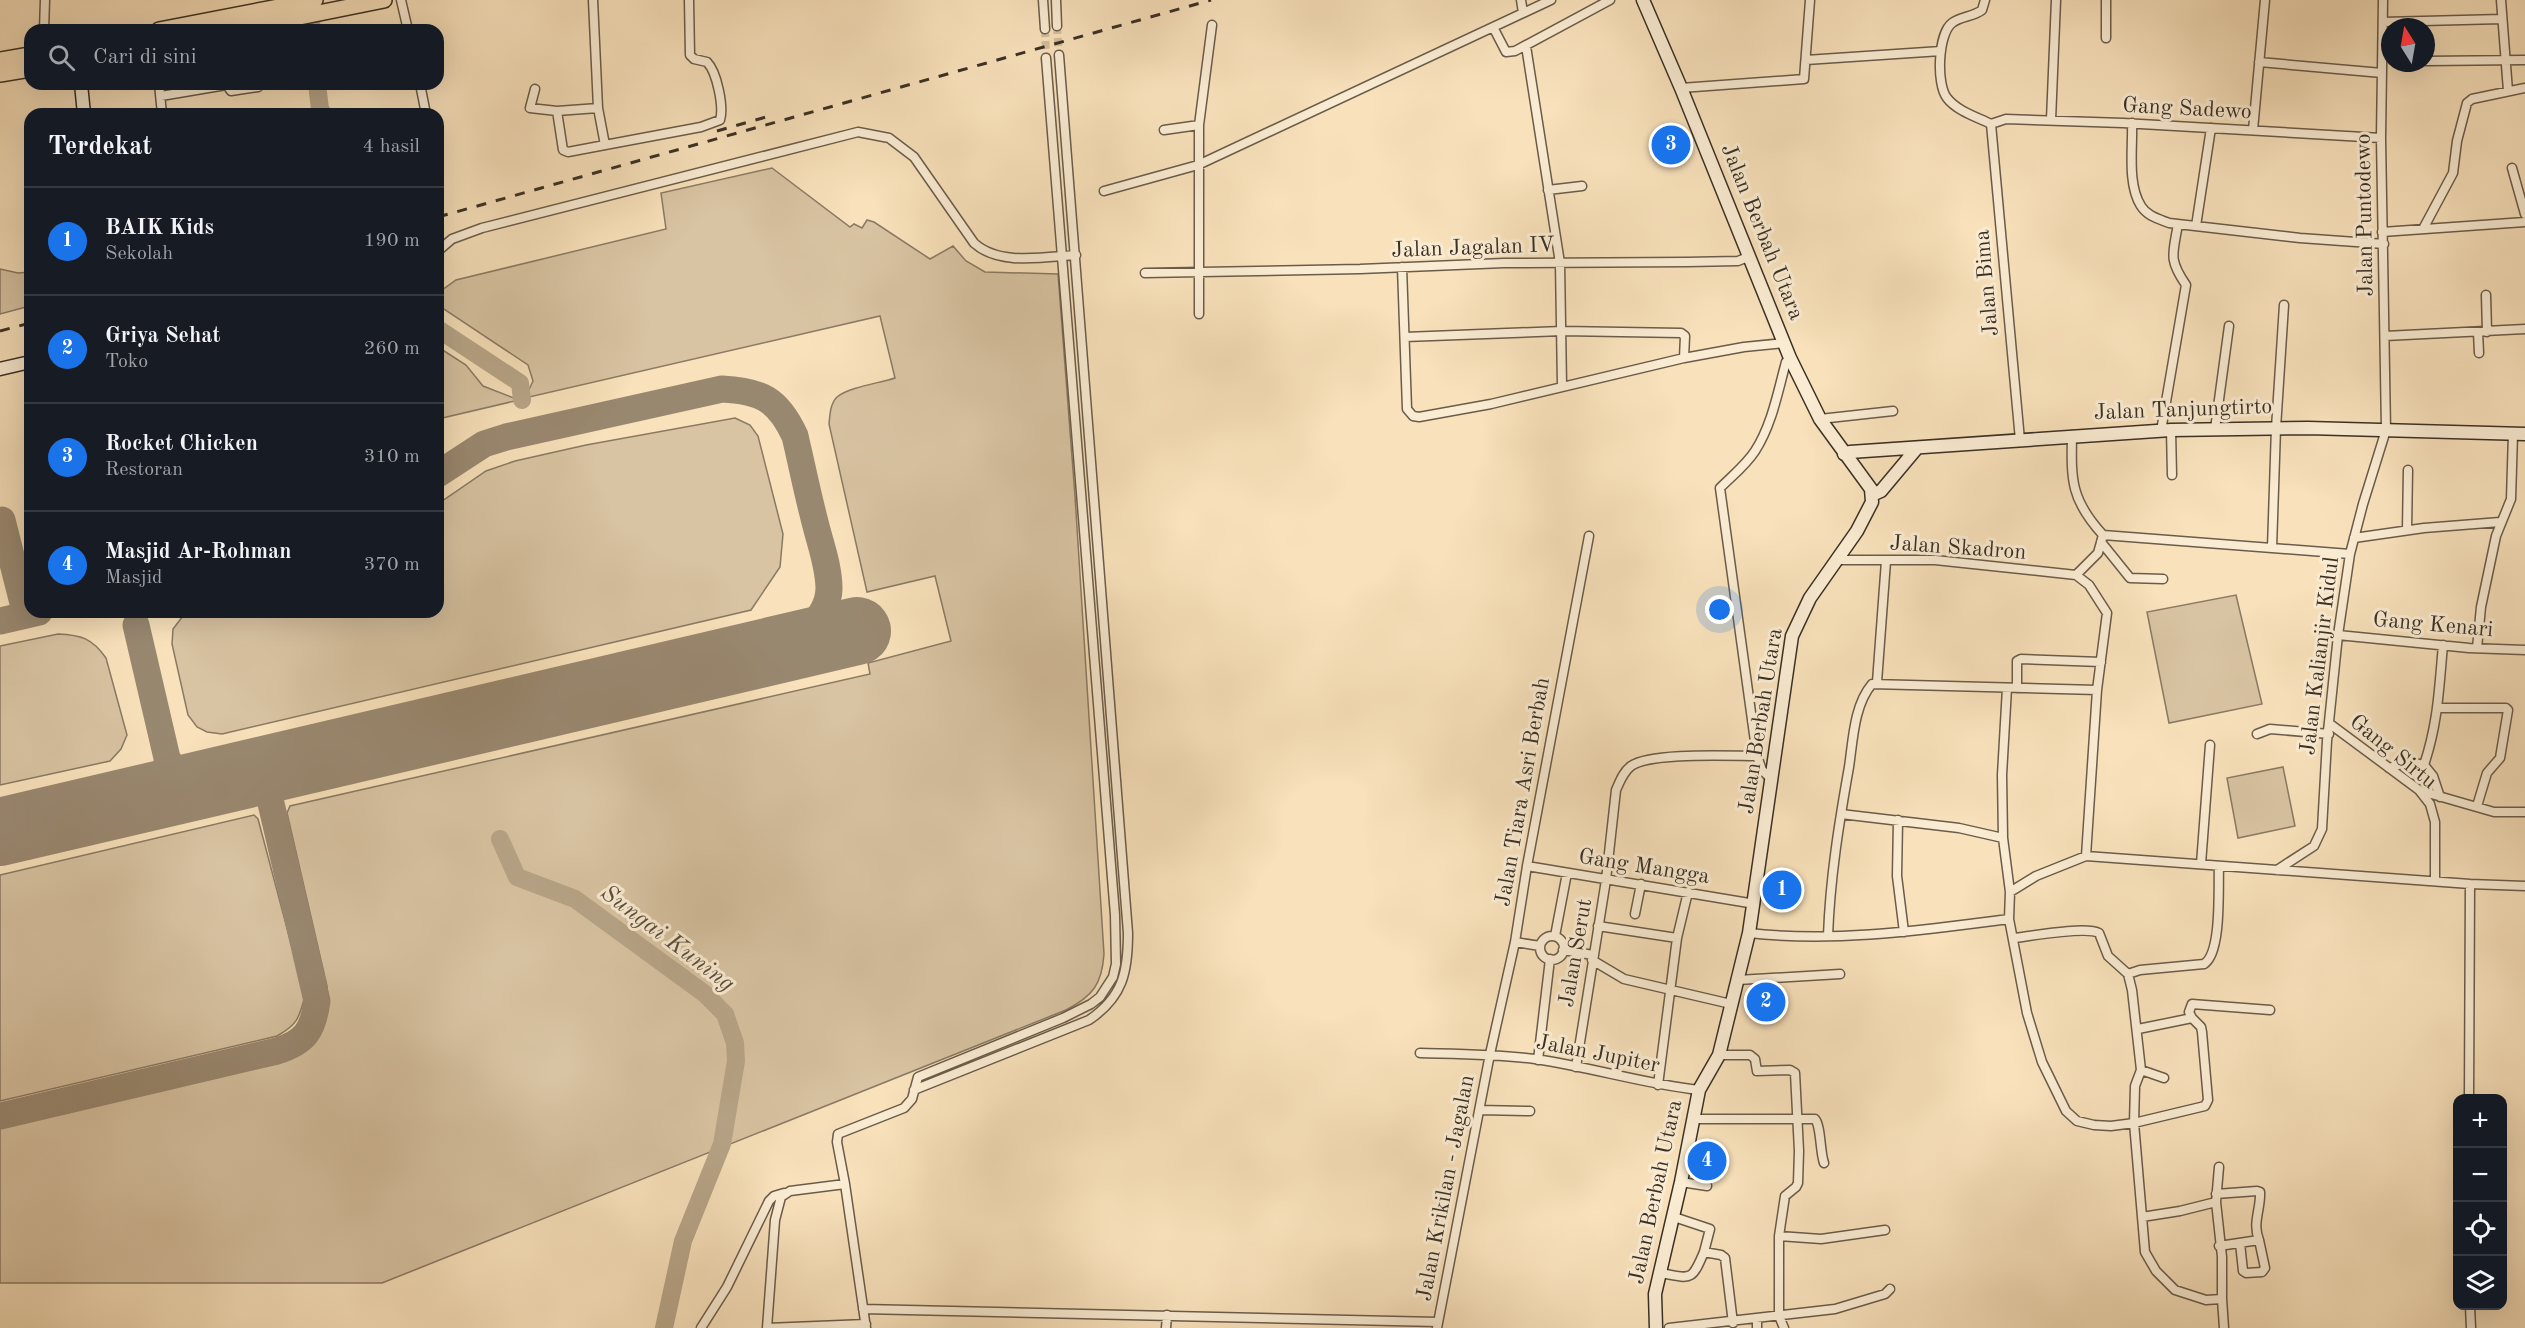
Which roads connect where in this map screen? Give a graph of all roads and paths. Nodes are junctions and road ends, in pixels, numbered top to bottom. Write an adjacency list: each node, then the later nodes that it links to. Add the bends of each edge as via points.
1 (45, 0): 25 (street)
2 (315, 0): 21 (highway)
3 (384, 0): 21 (highway, via 328,12)
4 (401, 0): 28 (street)
5 (593, 0): 60 (street)
6 (689, 0): 70 (street, via 690,55 707,62 713,70 722,108 720,120)
7 (1043, 0): 32 (street)
8 (1056, 0): 30 (street)
9 (1521, 0): 20 (street)
10 (1551, 0): 20 (street)
11 (1610, 0): 34 (street)
12 (1643, 0): 49 (main road, Jalan Berbah Utara)
13 (1810, 0): 40 (street)
14 (1985, 0): 35 (street, via 1978,14 1952,23 1944,34)
15 (2056, 0): 62 (street)
16 (2106, 0): 33 (street)
17 (2265, 0): 43 (street)
18 (2383, 0): 22 (street, Jalan Puntodewo)
19 (2500, 0): 23 (street)
20 (1523, 13): 31 (street)
21 (278, 14): 26 (highway); 27 (highway)
22 (2383, 18)
23 (2502, 19): 24 (street); 44 (street)
24 (2435, 21)
25 (44, 24)
26 (204, 24)
27 (250, 24)
28 (407, 24)
29 (1212, 25): 64 (street)
30 (1058, 26)
31 (1493, 27): 34 (street, via 1506,52); 71 (street)
32 (1045, 29)
33 (2106, 38)
34 (1526, 46): 74 (street)
35 (1941, 51): 40 (street); 65 (street, via 1941,82 1948,99)
36 (1059, 55): 85 (street)
37 (24, 56): 39 (highway)
38 (1046, 58): 84 (street)
39 (0, 60)
40 (1806, 60): 49 (street, via 1806,76 1802,80)
41 (2525, 60): 44 (street)
42 (2435, 61): 44 (street)
43 (2259, 62): 46 (street); 68 (street)
44 (2505, 62): 55 (street)
45 (24, 70): 47 (highway)
46 (2382, 73): 69 (street, Jalan Puntodewo)
47 (0, 74)
48 (535, 88): 61 (street, via 530,108)
49 (1681, 88): 86 (main road, Jalan Berbah Utara)
50 (2525, 88): 55 (street)
51 (84, 90): 57 (main road)
52 (160, 90): 56 (street)
53 (194, 90): 56 (street)
54 (421, 90): 59 (street)
55 (2508, 91): 80 (street, via 2468,103 2453,173)
56 (161, 96): 58 (street)
57 (85, 108)
58 (162, 108)
59 (425, 108)
60 (598, 108): 61 (street); 70 (street)
61 (558, 111): 70 (street, via 562,150)
62 (2050, 120): 63 (street, Gang Sadewo); 65 (street, Gang Sadewo, via 2006,119)
63 (2132, 123): 66 (street, Gang Sadewo); 78 (street, via 2133,179 2142,208 2151,216)
64 (1199, 124): 67 (street); 71 (street)
65 (1991, 124): 115 (street, Jalan Bima)
66 (2211, 128): 68 (street, Gang Sadewo); 79 (street)
67 (1164, 130)
68 (2253, 130): 69 (street, Gang Sadewo)
69 (2381, 138): 81 (street, Jalan Puntodewo)
70 (605, 145)
71 (1198, 165): 75 (street); 90 (street)
72 (2512, 168): 76 (street)
73 (1582, 186): 74 (street)
74 (1548, 190): 87 (street)
75 (1104, 191)
76 (2525, 214)
77 (2525, 222): 80 (street)
78 (2178, 224): 79 (street); 111 (street, via 2174,269 2186,285)
79 (2196, 226): 82 (street)
80 (2423, 229): 81 (street)
81 (2382, 232): 82 (street, Jalan Puntodewo)
82 (2384, 244): 98 (street, Jalan Puntodewo)
83 (444, 246): 84 (street, via 482,228 858,132 889,138 914,156 981,250 1009,257)
84 (1064, 255): 85 (street); 121 (street)
85 (1076, 255): 122 (street)
86 (1748, 257): 87 (street, Jalan Jagalan IV, via 1738,261); 100 (main road, Jalan Berbah Utara)
87 (1560, 263): 88 (street, Jalan Jagalan IV); 96 (street)
88 (1402, 267): 90 (street, Jalan Jagalan IV); 99 (street)
89 (1146, 273): 90 (street, Jalan Jagalan IV)
90 (1199, 273): 93 (street)
91 (2486, 295): 97 (street)
92 (2284, 305): 109 (street)
93 (1199, 314)
94 (2229, 326): 110 (street)
95 (2525, 329): 97 (street)
96 (1562, 331): 99 (street); 102 (street, via 1681,333 1686,341); 106 (street)
97 (2483, 332): 98 (street); 101 (street)
98 (2385, 336): 112 (street, Jalan Puntodewo)
99 (1405, 337): 106 (street, via 1407,409 1413,416 1491,404)
100 (1784, 343): 102 (street); 103 (main road, Jalan Berbah Utara)
101 (2479, 352)
102 (1684, 358): 106 (street)
103 (1790, 358): 108 (main road, Jalan Berbah Utara); 146 (street, via 1756,450 1720,488)
104 (24, 363): 105 (main road)
105 (0, 369)
106 (1562, 386)
107 (1893, 411): 108 (street)
108 (1820, 419): 117 (main road, Jalan Berbah Utara)
109 (2276, 428): 110 (main road, Jalan Tanjungtirto); 112 (main road, Jalan Tanjungtirto); 128 (street)
110 (2215, 429): 111 (main road, Jalan Tanjungtirto)
111 (2166, 430): 114 (main road, Jalan Tanjungtirto); 119 (street)
112 (2386, 430): 113 (main road, Jalan Tanjungtirto); 126 (street, Jalan Kalianjir Kidul)
113 (2519, 434): 123 (street, via 2511,499)
114 (2072, 435): 115 (main road, Jalan Tanjungtirto); 127 (street, via 2074,491)
115 (2020, 440): 116 (main road, Jalan Tanjungtirto)
116 (1917, 448): 117 (main road, Jalan Tanjungtirto); 120 (main road, via 1881,491)
117 (1844, 454): 120 (main road, Jalan Berbah Utara, via 1868,483)
118 (2408, 470): 124 (street)
119 (2172, 475)
120 (1872, 495): 130 (main road, Jalan Berbah Utara, via 1857,531)
121 (1081, 496): 122 (street); 201 (street, via 1115,915 1113,977 1100,997 1080,1011 918,1077)
122 (1094, 501): 201 (street, via 1128,933 1124,979 1111,1002 1089,1020)
123 (2500, 522): 124 (street); 136 (street, via 2481,607)
124 (2407, 531): 126 (street)
125 (1589, 536): 159 (street, Jalan Tiara Asri Berbah)
126 (2354, 538): 129 (street, Jalan Kalianjir Kidul)
127 (2102, 539): 128 (street); 132 (street, via 2098,553); 133 (street, via 2130,578)
128 (2272, 548): 129 (street)
129 (2350, 554): 134 (street, Jalan Kalianjir Kidul)
130 (1836, 560): 131 (street, Jalan Skadron); 149 (main road, Jalan Berbah Utara, via 1805,606 1792,636)
131 (1886, 561): 132 (street, Jalan Skadron, via 1935,560); 139 (street)
132 (2076, 575): 138 (street, via 2089,585 2107,613)
133 (2163, 579)
134 (2337, 635): 135 (street, Gang Kenari); 143 (street, Jalan Kalianjir Kidul)
135 (2443, 645): 136 (street, Gang Kenari); 142 (street)
136 (2477, 648): 137 (street, Gang Kenari)
137 (2525, 650)
138 (2101, 662): 140 (street, via 2021,658); 141 (street)
139 (1877, 682): 140 (street); 154 (street, via 1861,704)
140 (2012, 688): 141 (street); 156 (street, via 2002,775)
141 (2097, 690): 157 (street)
142 (2439, 708): 147 (street); 152 (street, via 2508,710 2500,758 2487,773)
143 (2329, 729): 144 (street, via 2270,729); 148 (street, Gang Sirtu); 161 (street, Jalan Kalianjir Kidul, via 2319,839)
144 (2257, 734)
145 (2210, 745): 158 (street)
146 (1757, 756): 149 (street); 163 (street, Jalan Serut, via 1650,759 1629,767 1616,790)
147 (2424, 765): 148 (street, via 2408,762); 151 (street, via 2433,776)
148 (2389, 768): 150 (street, Gang Sirtu)
149 (1772, 780): 170 (main road, Jalan Berbah Utara)
150 (2419, 790): 151 (street); 164 (street, Gang Sirtu, via 2430,804 2435,822)
151 (2440, 797): 152 (street)
152 (2477, 806): 153 (street, via 2494,812)
153 (2525, 812)
154 (1841, 814): 155 (street); 177 (street)
155 (1898, 820): 156 (street); 174 (street, via 1897,876)
156 (2003, 838): 169 (street)
157 (2086, 856): 158 (street); 169 (street, via 2036,876)
158 (2200, 864): 160 (street)
159 (1527, 866): 162 (street, Gang Mangga); 180 (street, Jalan Tiara Asri Berbah)
160 (2219, 866): 161 (street); 186 (street, via 2215,948 2210,961)
161 (2277, 870): 164 (street)
162 (1567, 873): 163 (street, Gang Mangga); 176 (street)
163 (1606, 880): 165 (street, Gang Mangga); 173 (street, Jalan Serut)
164 (2435, 880): 166 (street)
165 (1641, 884): 168 (street, Gang Mangga); 171 (street)
166 (2470, 884): 167 (street); 203 (street)
167 (2525, 886)
168 (1688, 892): 170 (street, Gang Mangga); 179 (street)
169 (2010, 892): 172 (street)
170 (1755, 904): 175 (main road, Jalan Berbah Utara)
171 (1635, 914)
172 (2009, 919): 174 (street); 178 (street)
173 (1598, 926): 179 (street); 183 (street, Jalan Serut)
174 (1904, 932): 177 (street)
175 (1749, 933): 177 (street); 187 (main road, Jalan Berbah Utara)
176 (1555, 936): 181 (street, via 1545,938); 182 (street, via 1562,941)
177 (1828, 936)
178 (2014, 938): 186 (street, via 2096,932 2112,961); 208 (street, via 2027,1013 2042,1062 2066,1111 2077,1121 2094,1125)
179 (1677, 939): 188 (street)
180 (1515, 942): 181 (street); 194 (street, Jalan Tiara Asri Berbah)
181 (1540, 946): 184 (street, via 1541,953)
182 (1563, 950): 183 (street); 184 (street)
183 (1593, 958): 188 (street, via 1624,979); 197 (street, Jalan Serut)
184 (1550, 959): 196 (street)
185 (1840, 974): 187 (street)
186 (2128, 974): 192 (street)
187 (1738, 980): 189 (main road, Jalan Berbah Utara)
188 (1670, 991): 189 (street); 200 (street)
189 (1731, 1004): 195 (main road, Jalan Berbah Utara)
190 (2270, 1010): 191 (street, via 2192,1004)
191 (2192, 1018): 192 (street); 208 (street, via 2202,1032 2207,1104)
192 (2138, 1029): 198 (street)
193 (1420, 1053): 194 (street, Jalan Jupiter)
194 (1490, 1054): 196 (street, Jalan Jupiter); 204 (street, Jalan Krikilan - Jagalan)
195 (1719, 1055): 202 (main road, Jalan Berbah Utara); 207 (street, via 1750,1055 1759,1072 1795,1073)
196 (1538, 1060): 197 (street, Jalan Jupiter)
197 (1576, 1067): 200 (street, Jalan Jupiter)
198 (2141, 1070): 199 (street); 208 (street, via 2135,1086)
199 (2164, 1078)
200 (1658, 1085): 202 (street, Jalan Jupiter)
201 (914, 1090): 212 (street, via 904,1108 838,1134)
202 (1700, 1090): 206 (main road, Jalan Berbah Utara)
203 (2469, 1094)
204 (1480, 1110): 205 (street); 233 (street, Jalan Krikilan - Jagalan)
205 (1530, 1111)
206 (1694, 1119): 207 (street); 211 (main road, Jalan Berbah Utara)
207 (1797, 1120): 209 (street, via 1818,1121); 219 (street, via 1798,1185 1785,1196)
208 (2134, 1123): 217 (street)
209 (1824, 1163)
210 (2219, 1167): 215 (street)
211 (1681, 1182): 213 (street); 216 (main road, Jalan Berbah Utara)
212 (845, 1184): 214 (street); 227 (street)
213 (1707, 1186)
214 (785, 1192): 235 (street, via 769,1201 727,1287); 236 (street, via 775,1220)
215 (2216, 1198): 217 (street, via 2180,1211); 220 (street, via 2260,1192 2256,1218); 222 (street)
216 (1674, 1217): 223 (street, via 1710,1228); 224 (main road, Jalan Berbah Utara)
217 (2142, 1217): 226 (street, via 2145,1252 2168,1284 2187,1295)
218 (1885, 1230): 219 (street, via 1821,1239)
219 (1779, 1236): 230 (street)
220 (2259, 1240): 221 (street); 221 (street, via 2265,1268 2262,1272 2243,1271)
221 (2240, 1243): 222 (street)
222 (2219, 1246): 226 (street)
223 (1704, 1252): 224 (street, via 1692,1276); 231 (street, via 1725,1258)
224 (1660, 1273): 238 (main road, Jalan Berbah Utara, via 1655,1294)
225 (1890, 1289): 230 (street, via 1835,1310)
226 (2222, 1299): 241 (street)
227 (863, 1309): 229 (street); 234 (street)
228 (2470, 1310): 242 (street)
229 (1167, 1315): 233 (street); 237 (street)
230 (1779, 1316): 232 (street); 240 (street)
231 (1732, 1323): 232 (street); 239 (street)
232 (1757, 1323)
233 (1438, 1325)
234 (866, 1326): 236 (street)
235 (701, 1328)
236 (767, 1328)
237 (1166, 1328)
238 (1656, 1328)
239 (1669, 1328)
240 (1784, 1328)
241 (2224, 1328)
242 (2471, 1328)

